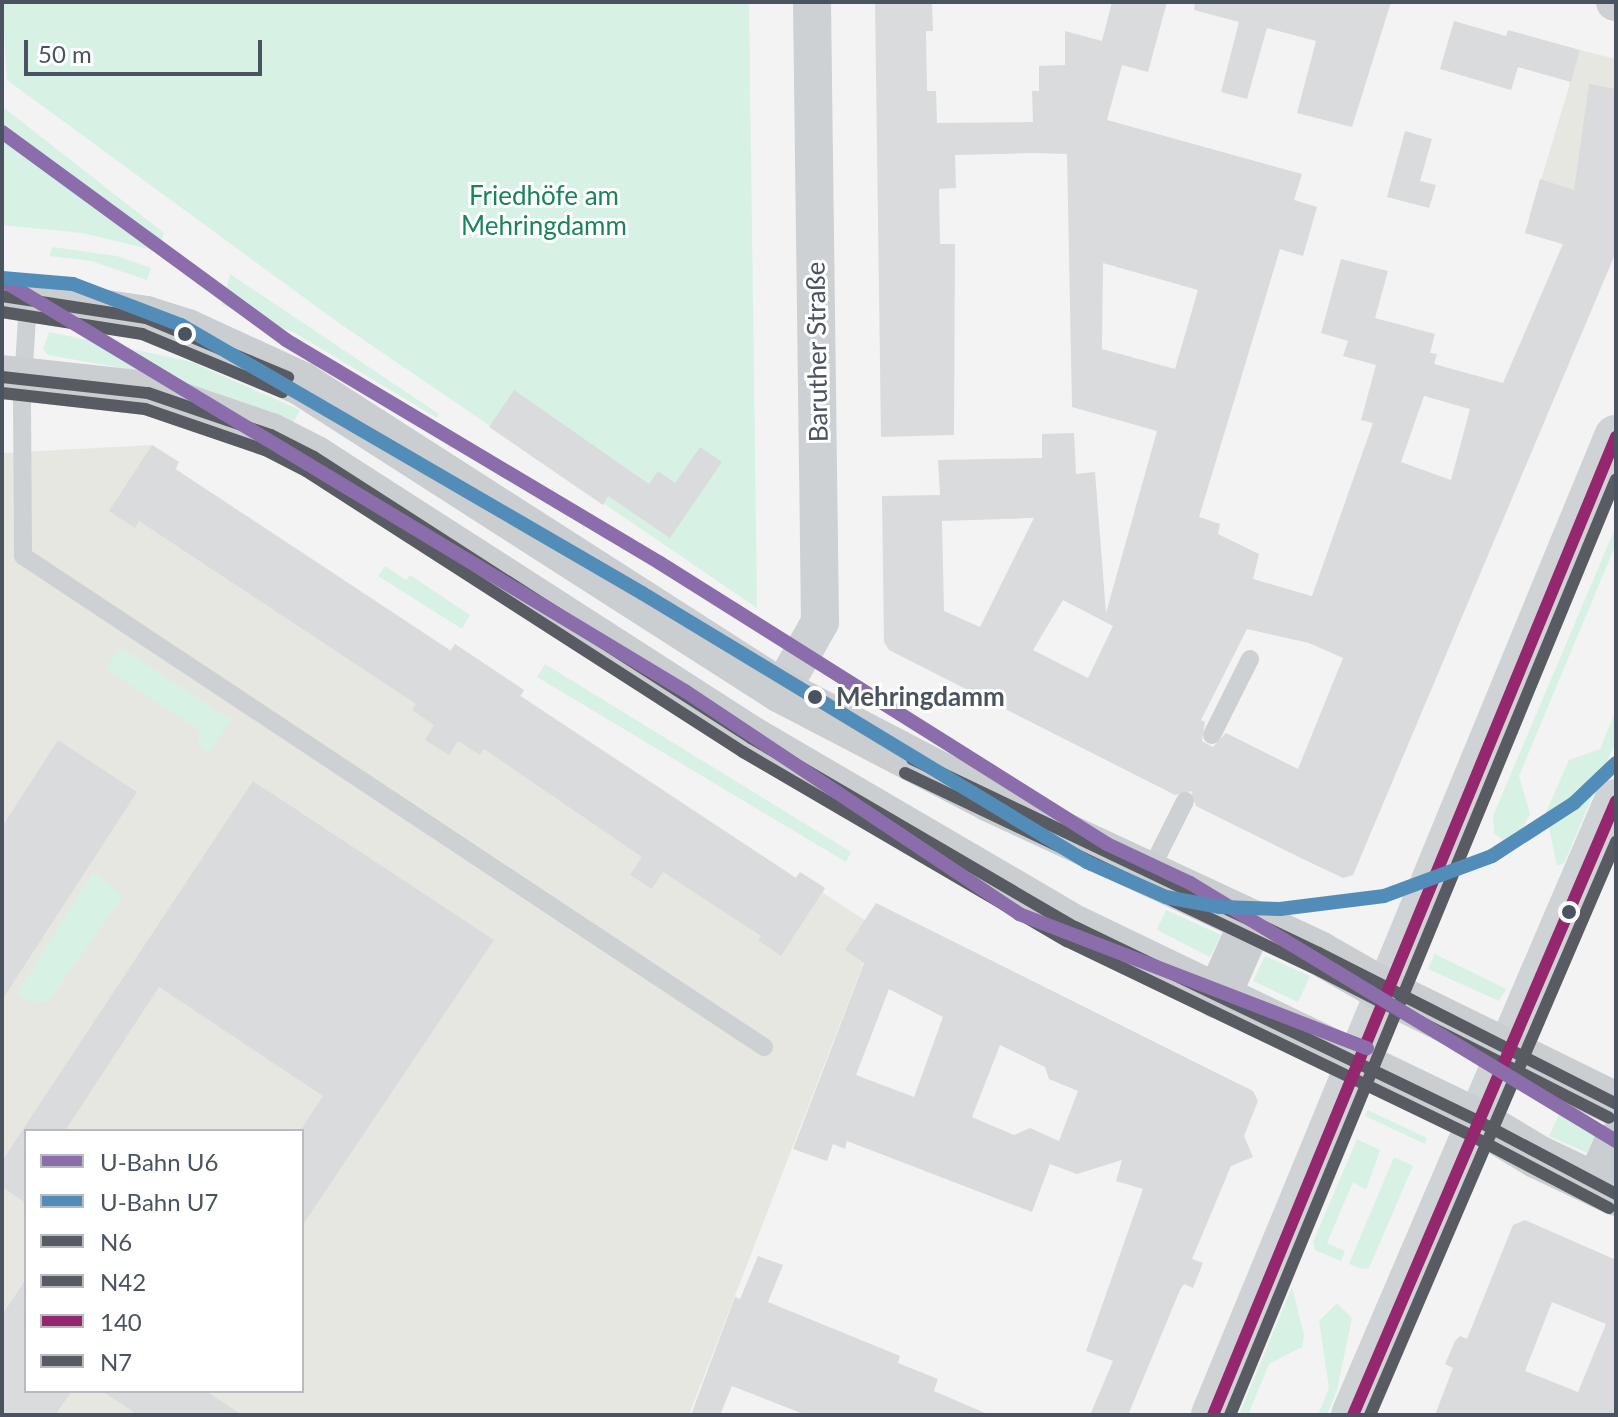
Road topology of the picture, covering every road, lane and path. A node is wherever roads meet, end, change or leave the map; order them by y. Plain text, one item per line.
1 (812, 2) edge
2 (15, 296) edge
3 (12, 378) edge
4 (1616, 437) edge
5 (1250, 659) dead end
6 (781, 691) junction
7 (1212, 735) dead end
8 (1185, 801) dead end
9 (1616, 801) edge
10 (1148, 875) junction
11 (1251, 923) junction
12 (1218, 997) junction
13 (1372, 1028) junction
14 (764, 1047) dead end
15 (1509, 1051) junction
16 (1616, 1104) edge
17 (1478, 1121) junction
18 (1616, 1143) edge
19 (1606, 1189) edge
20 (1213, 1415) edge
21 (1353, 1415) edge

1 - 6 street, Baruther Straße
2 - 3 lane
2 - 6 main road
3 - 12 main road
3 - 14 lane
4 - 13 main road
5 - 7 lane
6 - 10 main road
8 - 10 lane
9 - 15 main road
10 - 11 main road
11 - 12 main road
11 - 13 main road
12 - 13 main road
13 - 15 main road
13 - 17 main road
13 - 20 main road
15 - 16 main road
15 - 17 main road
17 - 19 main road
17 - 21 main road
18 - 19 main road

